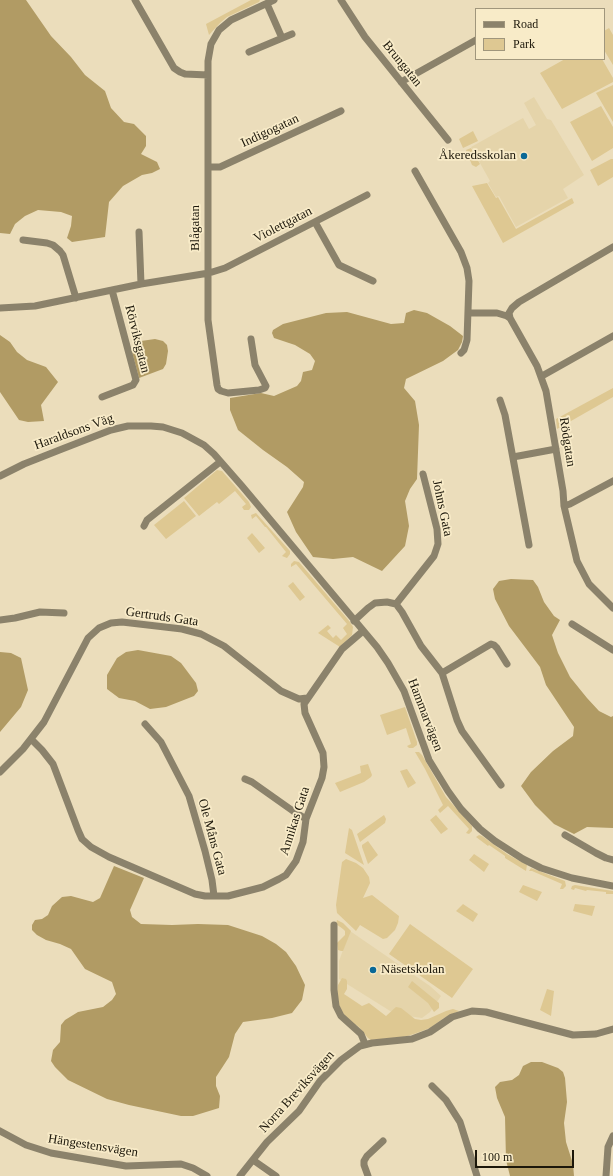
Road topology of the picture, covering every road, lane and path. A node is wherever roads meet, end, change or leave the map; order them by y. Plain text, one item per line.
1 (135, 0) edge
2 (274, 0) edge
3 (341, 0) edge
4 (267, 4) junction
5 (292, 34) dead end
6 (282, 38) junction
7 (475, 41) edge
8 (249, 52) dead end
9 (208, 75) junction
10 (401, 82) junction
11 (341, 111) dead end
12 (448, 140) dead end
13 (208, 167) junction
14 (415, 171) dead end
15 (367, 196) dead end
16 (316, 222) junction
17 (139, 232) dead end
18 (23, 240) dead end
19 (613, 247) edge
20 (209, 273) junction
21 (373, 281) dead end
22 (141, 284) junction
23 (112, 290) junction
24 (76, 298) junction
25 (0, 308) edge
26 (468, 313) junction
27 (510, 318) junction
28 (613, 336) edge
29 (251, 339) dead end
30 (461, 352) dead end
31 (542, 376) junction
32 (102, 397) dead end
33 (500, 400) dead end
34 (182, 433) joint
35 (556, 449) junction
36 (512, 457) junction
37 (220, 462) junction
38 (423, 474) dead end
39 (0, 476) edge
40 (613, 481) edge
41 (564, 506) junction
42 (144, 526) dead end
43 (529, 545) dead end
44 (396, 604) junction
45 (613, 608) edge
46 (64, 613) dead end
47 (0, 620) edge
48 (354, 621) junction
49 (572, 624) dead end
50 (363, 631) junction
51 (613, 650) edge
52 (507, 664) dead end
53 (442, 673) junction
54 (307, 698) junction
55 (145, 724) dead end
56 (32, 740) junction
57 (0, 772) edge
58 (245, 779) dead end
59 (501, 785) dead end
60 (306, 819) junction
61 (565, 835) dead end
62 (613, 860) edge
63 (613, 886) edge
64 (214, 896) junction
65 (334, 925) dead end
66 (613, 1029) edge
67 (365, 1044) junction
68 (432, 1086) dead end
69 (0, 1131) edge
70 (613, 1136) edge
71 (383, 1141) dead end
72 (253, 1160) junction
73 (208, 1176) edge
74 (240, 1176) edge
75 (276, 1176) edge
76 (368, 1176) edge
77 (477, 1176) edge
78 (606, 1176) edge

1 - 9 street
2 - 4 street, Blågatan
3 - 10 street, Brungatan
4 - 6 street
4 - 9 street, Blågatan
5 - 6 street
6 - 8 street
7 - 10 street
9 - 13 street, Blågatan
10 - 12 street, Brungatan
11 - 13 street, Indigogatan
13 - 20 street, Blågatan
14 - 26 street
15 - 16 street, Violettgatan
16 - 20 street, Violettgatan
16 - 21 street
17 - 22 street
18 - 24 street
19 - 27 street
20 - 22 street, Rörviksgatan
20 - 29 street, Blågatan
22 - 23 street, Rörviksgatan
23 - 24 street, Rörviksgatan
23 - 32 street, Rörviksgatan
24 - 25 street, Rörviksgatan
26 - 27 street
26 - 30 street
27 - 31 street, Rödgatan
28 - 31 street
31 - 35 street, Rödgatan
33 - 36 street
34 - 37 street, Hammarvägen
34 - 39 street, Haraldsons Väg
35 - 36 street
35 - 41 street, Rödgatan
36 - 43 street
37 - 42 street
37 - 48 street, Hammarvägen
38 - 44 street, Johns Gata
40 - 41 street
41 - 45 street, Rödgatan
44 - 48 street
44 - 53 street
46 - 47 street
48 - 50 street, Hammarvägen
49 - 51 street
50 - 54 street
50 - 63 street, Hammarvägen
52 - 53 street
53 - 59 street
54 - 56 street, Gertruds Gata
54 - 60 street, Annikas Gata
55 - 64 street, Ole Måns Gata
56 - 57 street, Gertruds Gata
56 - 64 street, Annikas Gata
58 - 60 street
60 - 64 street, Annikas Gata
61 - 62 street
65 - 67 street
66 - 67 street, Norra Breviksvägen
67 - 72 street, Norra Breviksvägen
68 - 77 street
69 - 73 street, Hängestensvägen
70 - 78 street
71 - 76 street
72 - 74 street, Norra Breviksvägen
72 - 75 street

